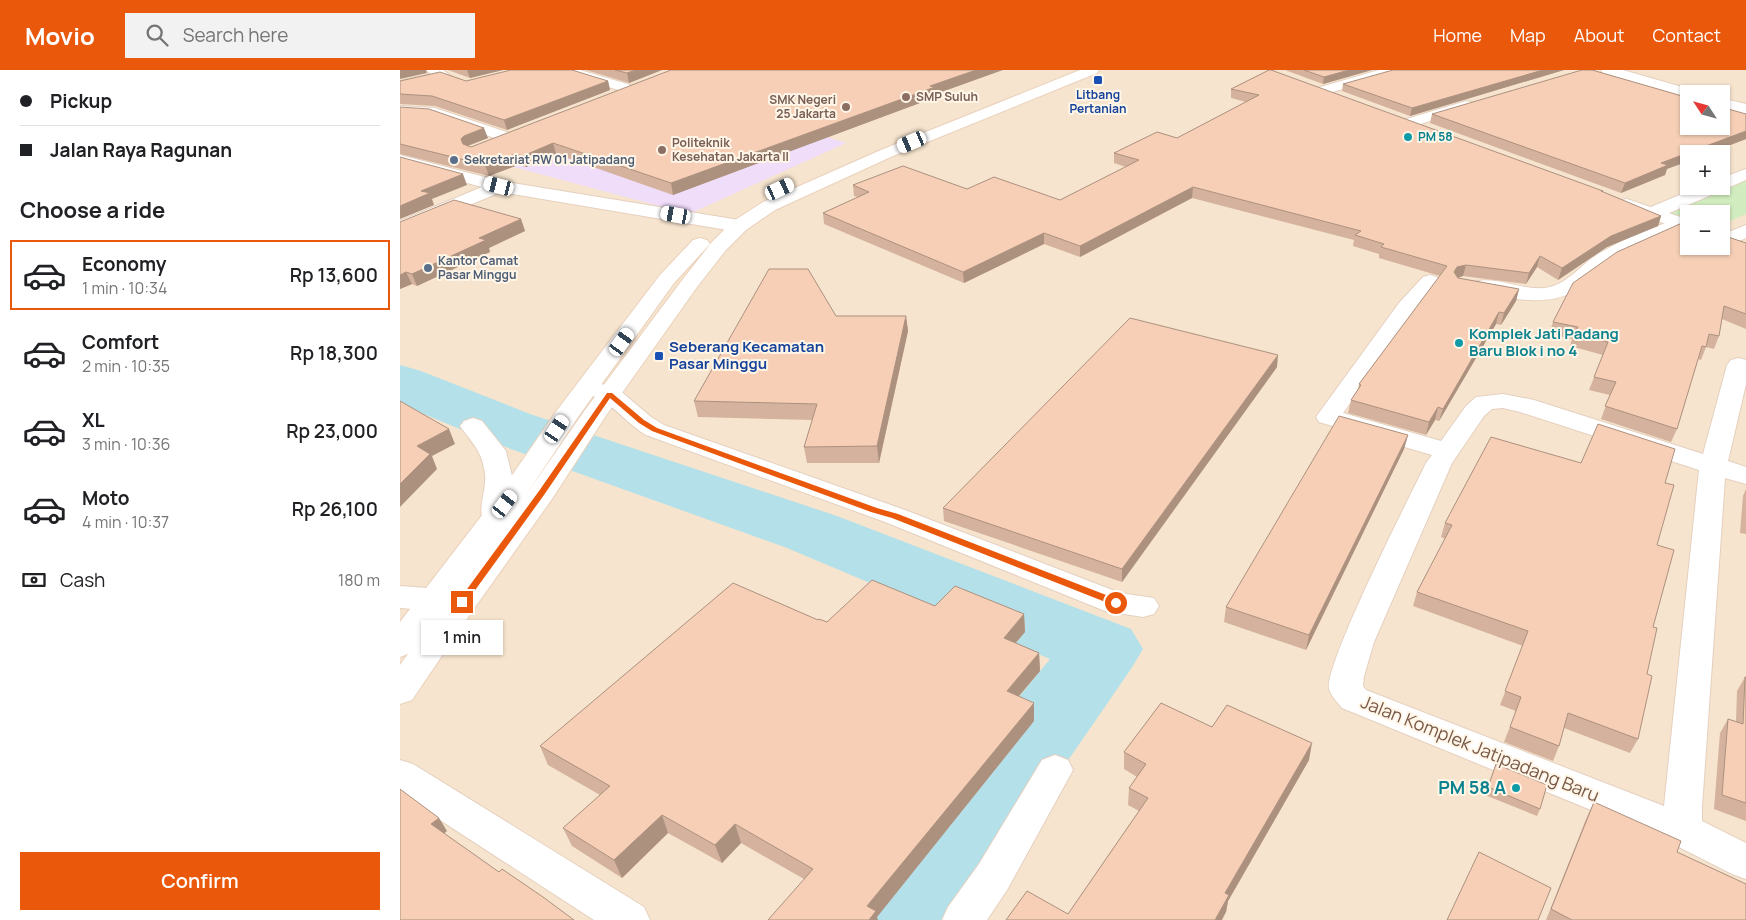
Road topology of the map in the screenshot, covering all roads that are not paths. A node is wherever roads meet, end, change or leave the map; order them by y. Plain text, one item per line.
1 (565, 70) edge
2 (1065, 70) edge
3 (1092, 70) edge
4 (1394, 70) edge
5 (1608, 70) edge
6 (438, 73) edge
7 (461, 82) edge
8 (646, 83) edge
9 (400, 85) edge
10 (1306, 85) edge
11 (629, 89) junction
12 (1322, 91) junction
13 (1680, 91) edge
14 (611, 97) edge
15 (1348, 100) edge
16 (1484, 100) edge
17 (1730, 105) edge
18 (1746, 109) edge
19 (400, 111) edge
20 (1391, 116) edge
21 (1408, 122) junction
22 (1435, 133) edge
23 (483, 148) edge
24 (400, 160) edge
25 (1746, 174) edge
26 (1730, 181) edge
27 (499, 186) junction
28 (1696, 195) edge
29 (1616, 200) edge
30 (1653, 213) junction
31 (1680, 223) edge
32 (730, 224) junction
33 (1680, 227) edge
34 (400, 228) edge
35 (1746, 231) edge
36 (1730, 237) edge
37 (1730, 242) edge
38 (1746, 248) edge
39 (1430, 281) dead end
40 (1463, 284) edge
41 (1739, 365) dead end
42 (597, 399) junction
43 (473, 426) dead end
44 (1448, 451) junction
45 (1713, 467) junction
46 (1746, 476) edge
47 (529, 492) junction
48 (495, 518) junction
49 (400, 597) edge
50 (432, 600) junction
51 (462, 602) junction
52 (1143, 606) dead end
53 (400, 645) edge
54 (400, 691) edge
55 (1055, 770) dead end
56 (400, 775) edge
57 (1683, 830) junction
58 (1746, 862) edge
59 (629, 920) edge
60 (963, 920) edge

1 - 11 street
2 - 32 street
3 - 32 street
4 - 12 street
5 - 13 street
6 - 7 street
6 - 9 street
8 - 11 street
10 - 12 street
11 - 14 street
12 - 15 street
16 - 21 street
17 - 18 street
19 - 23 street
20 - 21 street
21 - 22 street
24 - 27 street
25 - 26 street
27 - 32 street
27 - 34 street
28 - 30 street
29 - 30 street
30 - 31 street
32 - 42 street
33 - 40 street
35 - 36 street
37 - 38 street
39 - 44 street
41 - 45 street
42 - 47 street
42 - 47 street
42 - 52 street
43 - 48 street
44 - 45 street, Jalan Komplek Jatipadang Baru
44 - 57 street, Jalan Komplek Jatipadang Baru
45 - 46 street, Jalan Komplek Jatipadang Baru
45 - 57 street
47 - 48 street
47 - 51 street
48 - 50 street
49 - 50 street
50 - 51 street
50 - 53 street
51 - 54 street
55 - 60 street
56 - 59 street
57 - 58 street, Jalan Komplek Jatipadang Baru

